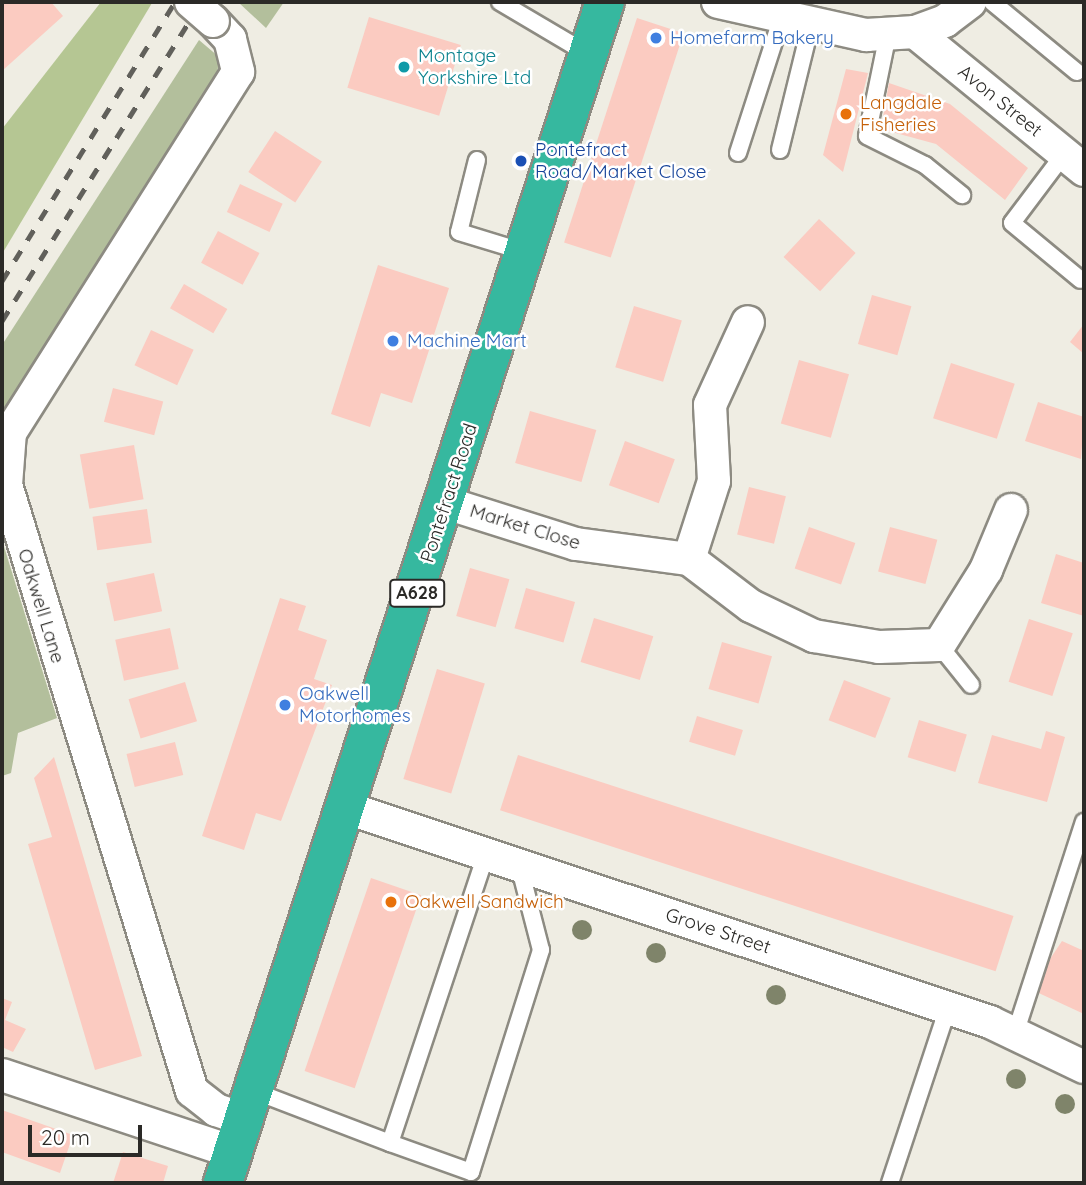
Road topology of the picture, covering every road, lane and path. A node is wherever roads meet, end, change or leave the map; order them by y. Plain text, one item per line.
1 (500, 2) edge
2 (605, 2) edge
3 (970, 2) edge
4 (992, 2) edge
5 (733, 4) edge
6 (202, 11) edge
7 (796, 21) junction
8 (902, 33) junction
9 (588, 54) junction
10 (1077, 72) dead end
11 (780, 150) dead end
12 (738, 153) dead end
13 (477, 160) dead end
14 (1074, 162) edge
15 (962, 195) dead end
16 (526, 252) junction
17 (1081, 280) dead end
18 (748, 322) dead end
19 (446, 503) junction
20 (1011, 510) dead end
21 (689, 559) junction
22 (939, 645) junction
23 (971, 685) dead end
24 (347, 808) junction
25 (1084, 822) edge
26 (486, 855) junction
27 (519, 865) junction
28 (948, 1008) junction
29 (1015, 1034) junction
30 (1084, 1066) edge
31 (2, 1075) edge
32 (238, 1136) edge
33 (390, 1143) junction
34 (890, 1183) edge

1 - 9 lane
2 - 9 highway, Pontefract Road / A628
3 - 8 street
4 - 10 lane
5 - 7 street
6 - 32 street, Oakwell Lane
7 - 8 street
7 - 11 lane
7 - 12 lane
8 - 14 street, Avon Street
8 - 15 lane
9 - 16 highway, Pontefract Road / A628
13 - 16 lane
14 - 17 lane
16 - 19 highway, Pontefract Road / A628
18 - 21 street
19 - 21 street, Market Close
19 - 24 highway, Pontefract Road / A628
20 - 22 street
21 - 22 street, Market Close
22 - 23 lane
24 - 26 street, Grove Street
24 - 32 highway, Pontefract Road / A628
25 - 29 lane
26 - 27 street, Grove Street
26 - 33 lane
27 - 28 street, Grove Street
27 - 33 lane
28 - 29 street, Grove Street
28 - 34 lane
29 - 30 street, Grove Street
31 - 32 street
32 - 33 lane

